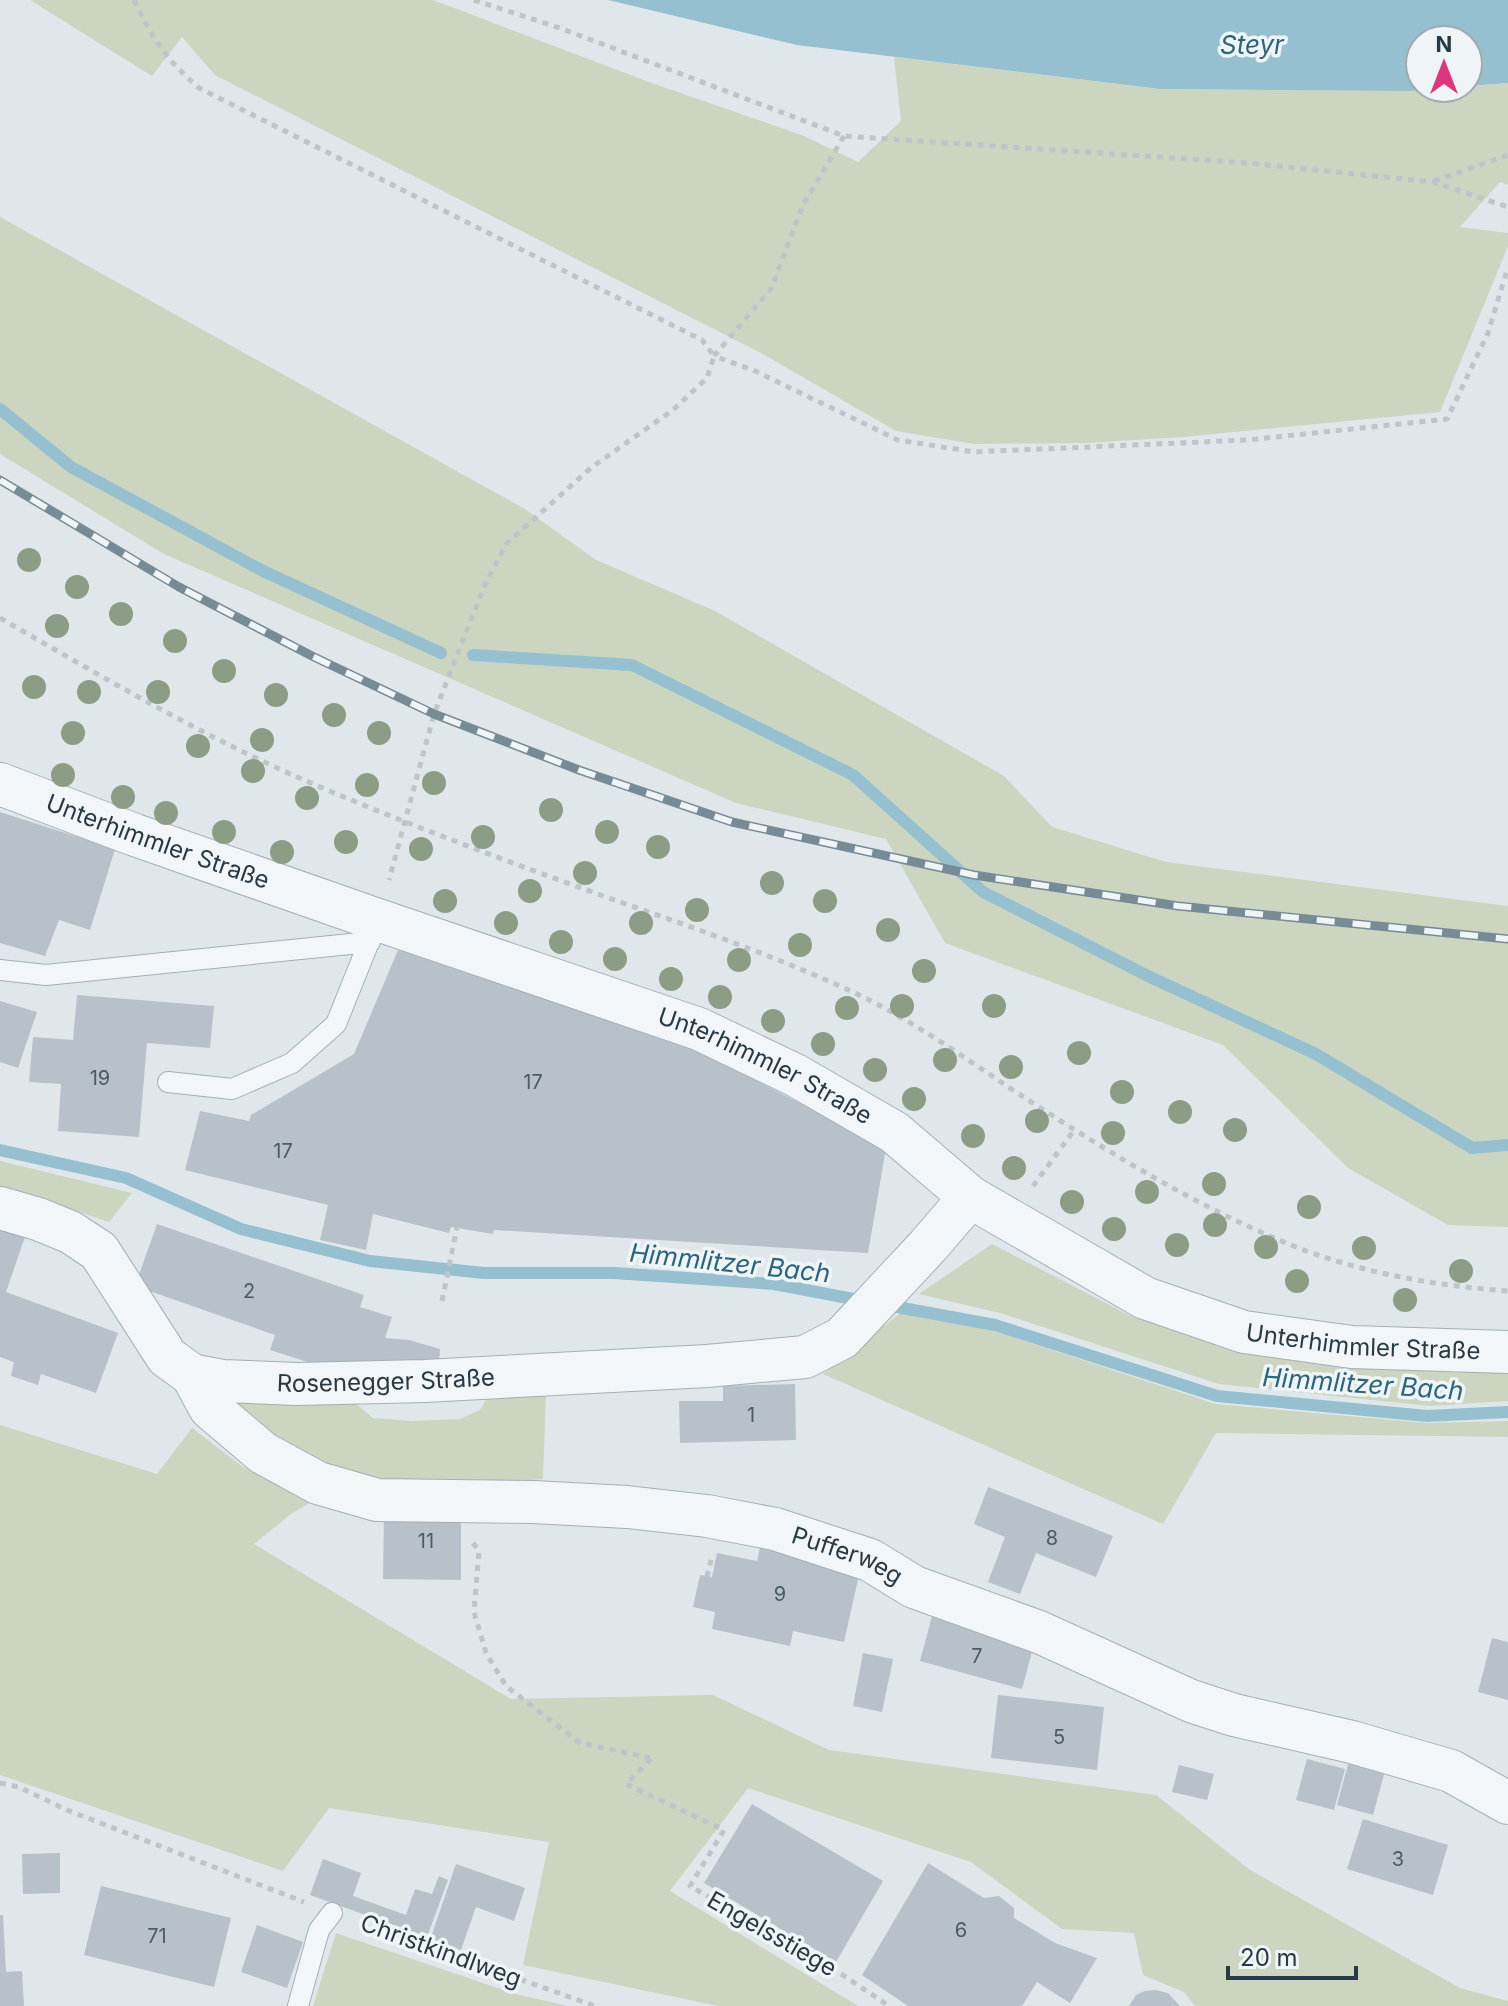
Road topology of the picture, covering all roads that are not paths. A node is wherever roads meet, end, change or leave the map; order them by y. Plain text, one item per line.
1 (0, 784) edge
2 (374, 931) junction
3 (0, 970) edge
4 (168, 1082) dead end
5 (987, 1207) junction
6 (0, 1208) edge
7 (1508, 1352) edge
8 (192, 1375) junction
9 (1508, 1803) edge
10 (332, 1913) road end
11 (298, 2006) edge

1 - 2 street, Unterhimmler Straße
2 - 3 lane
2 - 4 lane
2 - 5 street, Unterhimmler Straße
5 - 7 street, Unterhimmler Straße
5 - 8 street, Rosenegger Straße
6 - 8 street
8 - 9 street, Pufferweg
10 - 11 lane

